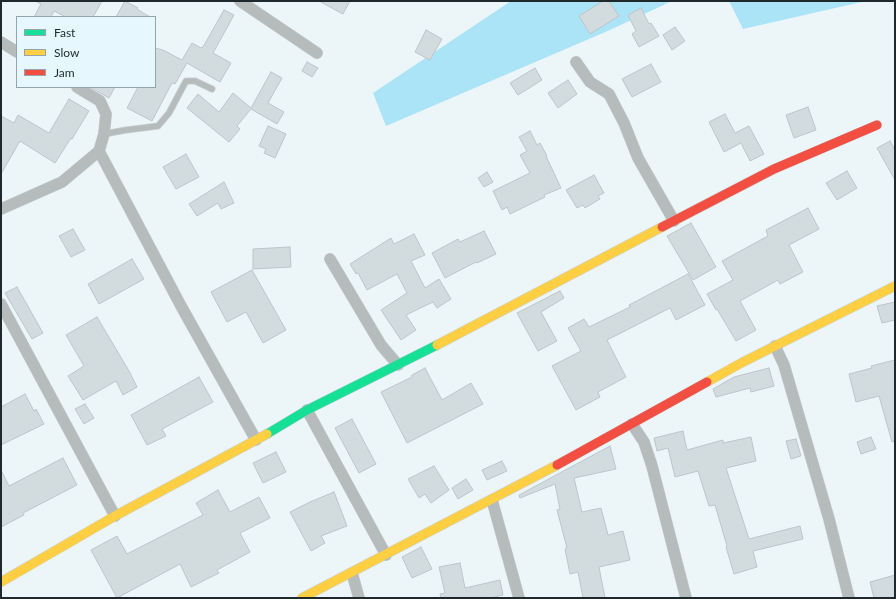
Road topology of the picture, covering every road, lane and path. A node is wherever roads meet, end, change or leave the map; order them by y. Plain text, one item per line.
1 (240, 1) edge
2 (1, 42) edge
3 (16, 51) edge
4 (317, 53) dead end
5 (576, 62) dead end
6 (79, 88) edge
7 (212, 89) dead end
8 (877, 126) dead end
9 (104, 134) junction
10 (99, 151) junction
11 (1, 209) edge
12 (674, 221) junction
13 (330, 259) dead end
14 (895, 286) edge
15 (1, 304) edge
16 (775, 346) junction
17 (398, 365) junction
18 (307, 410) junction
19 (632, 424) junction
20 (256, 440) junction
21 (492, 500) junction
22 (115, 516) junction
23 (386, 555) junction
24 (352, 573) junction
25 (1, 582) edge
26 (302, 598) edge
27 (359, 598) edge
28 (519, 598) edge
29 (686, 598) edge
30 (849, 598) edge

1 - 4 street
2 - 3 street
5 - 12 street
6 - 9 street
7 - 9 lane
8 - 12 street
9 - 10 street
10 - 11 street
10 - 20 street
12 - 17 street
13 - 17 street
14 - 16 street
15 - 22 street
16 - 19 street
16 - 30 street
17 - 18 street
18 - 20 street
18 - 23 street
19 - 21 street
19 - 29 street
20 - 22 street
21 - 23 street
21 - 28 street
22 - 25 street
23 - 24 street
24 - 26 street
24 - 27 street

